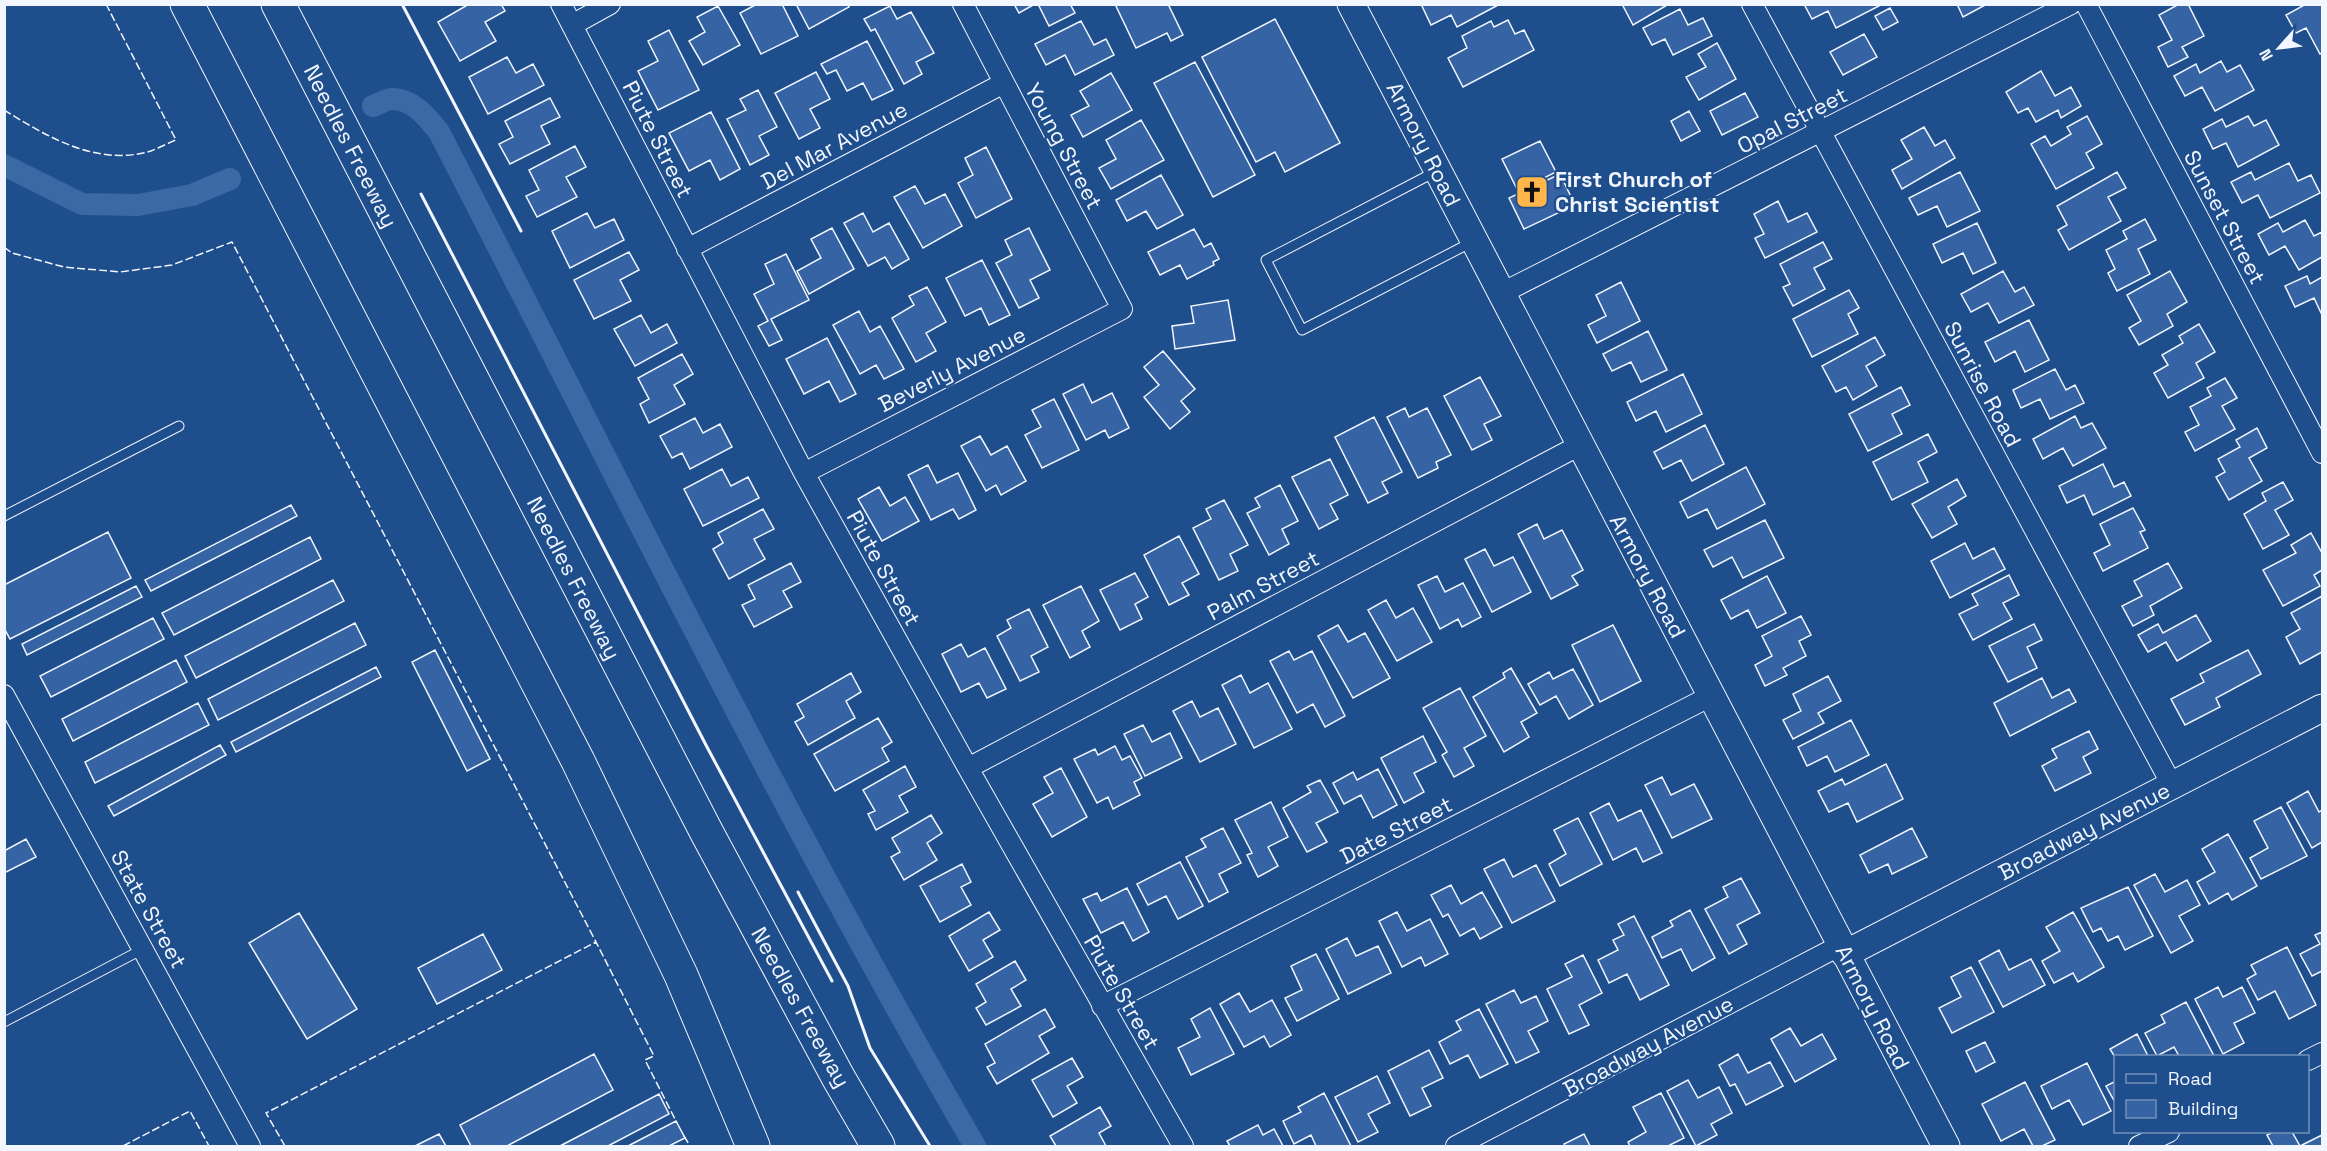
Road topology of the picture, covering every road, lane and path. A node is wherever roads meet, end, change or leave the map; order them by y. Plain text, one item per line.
1 (187, 4) edge
2 (278, 4) edge
3 (561, 4) edge
4 (610, 4) edge
5 (963, 4) edge
6 (1351, 4) edge
7 (1752, 4) edge
8 (2071, 4) edge
9 (2086, 4) edge
10 (572, 25) junction
11 (1004, 83) junction
12 (1820, 132) junction
13 (1438, 171) junction
14 (1474, 241) junction
15 (687, 249) junction
16 (1502, 294) junction
17 (1122, 309) joint
18 (179, 426) dead end
19 (1580, 446) junction
20 (2322, 453) edge
21 (804, 473) junction
22 (4, 516) edge
23 (4, 694) edge
24 (1711, 696) junction
25 (2322, 708) edge
26 (968, 768) junction
27 (2172, 785) junction
28 (144, 948) junction
29 (1843, 950) junction
30 (1102, 1006) junction
31 (4, 1022) edge
32 (2165, 1133) edge
33 (250, 1146) edge
34 (753, 1146) edge
35 (879, 1146) edge
36 (1183, 1146) edge
37 (1456, 1146) edge
38 (1946, 1146) edge
39 (2139, 1146) edge

1 - 34 highway
2 - 35 highway, Needles Freeway
3 - 10 street, Piute Street
4 - 10 street
5 - 11 street, Young Street
6 - 13 main road, Armory Road
7 - 12 street, Sunrise Road
8 - 12 street, Opal Street
9 - 20 street, Sunset Street
10 - 15 street, Piute Street
11 - 15 street, Del Mar Avenue
11 - 17 street, Young Street
12 - 16 street, Opal Street
12 - 27 street, Sunrise Road
13 - 14 main road, Armory Road
13 - 14 lane
14 - 16 main road, Armory Road
15 - 21 street, Piute Street
16 - 19 main road, Armory Road
17 - 21 street, Beverly Avenue
18 - 22 lane
19 - 24 main road, Armory Road
19 - 26 street, Palm Street
21 - 26 street, Piute Street
23 - 28 street, State Street
24 - 29 main road, Armory Road
24 - 30 street, Date Street
25 - 27 main road, Broadway Avenue
26 - 30 street, Piute Street
27 - 29 main road, Broadway Avenue
28 - 31 lane
28 - 33 street, State Street
29 - 37 street, Broadway Avenue
29 - 38 main road, Armory Road
30 - 36 street, Piute Street
32 - 39 street

